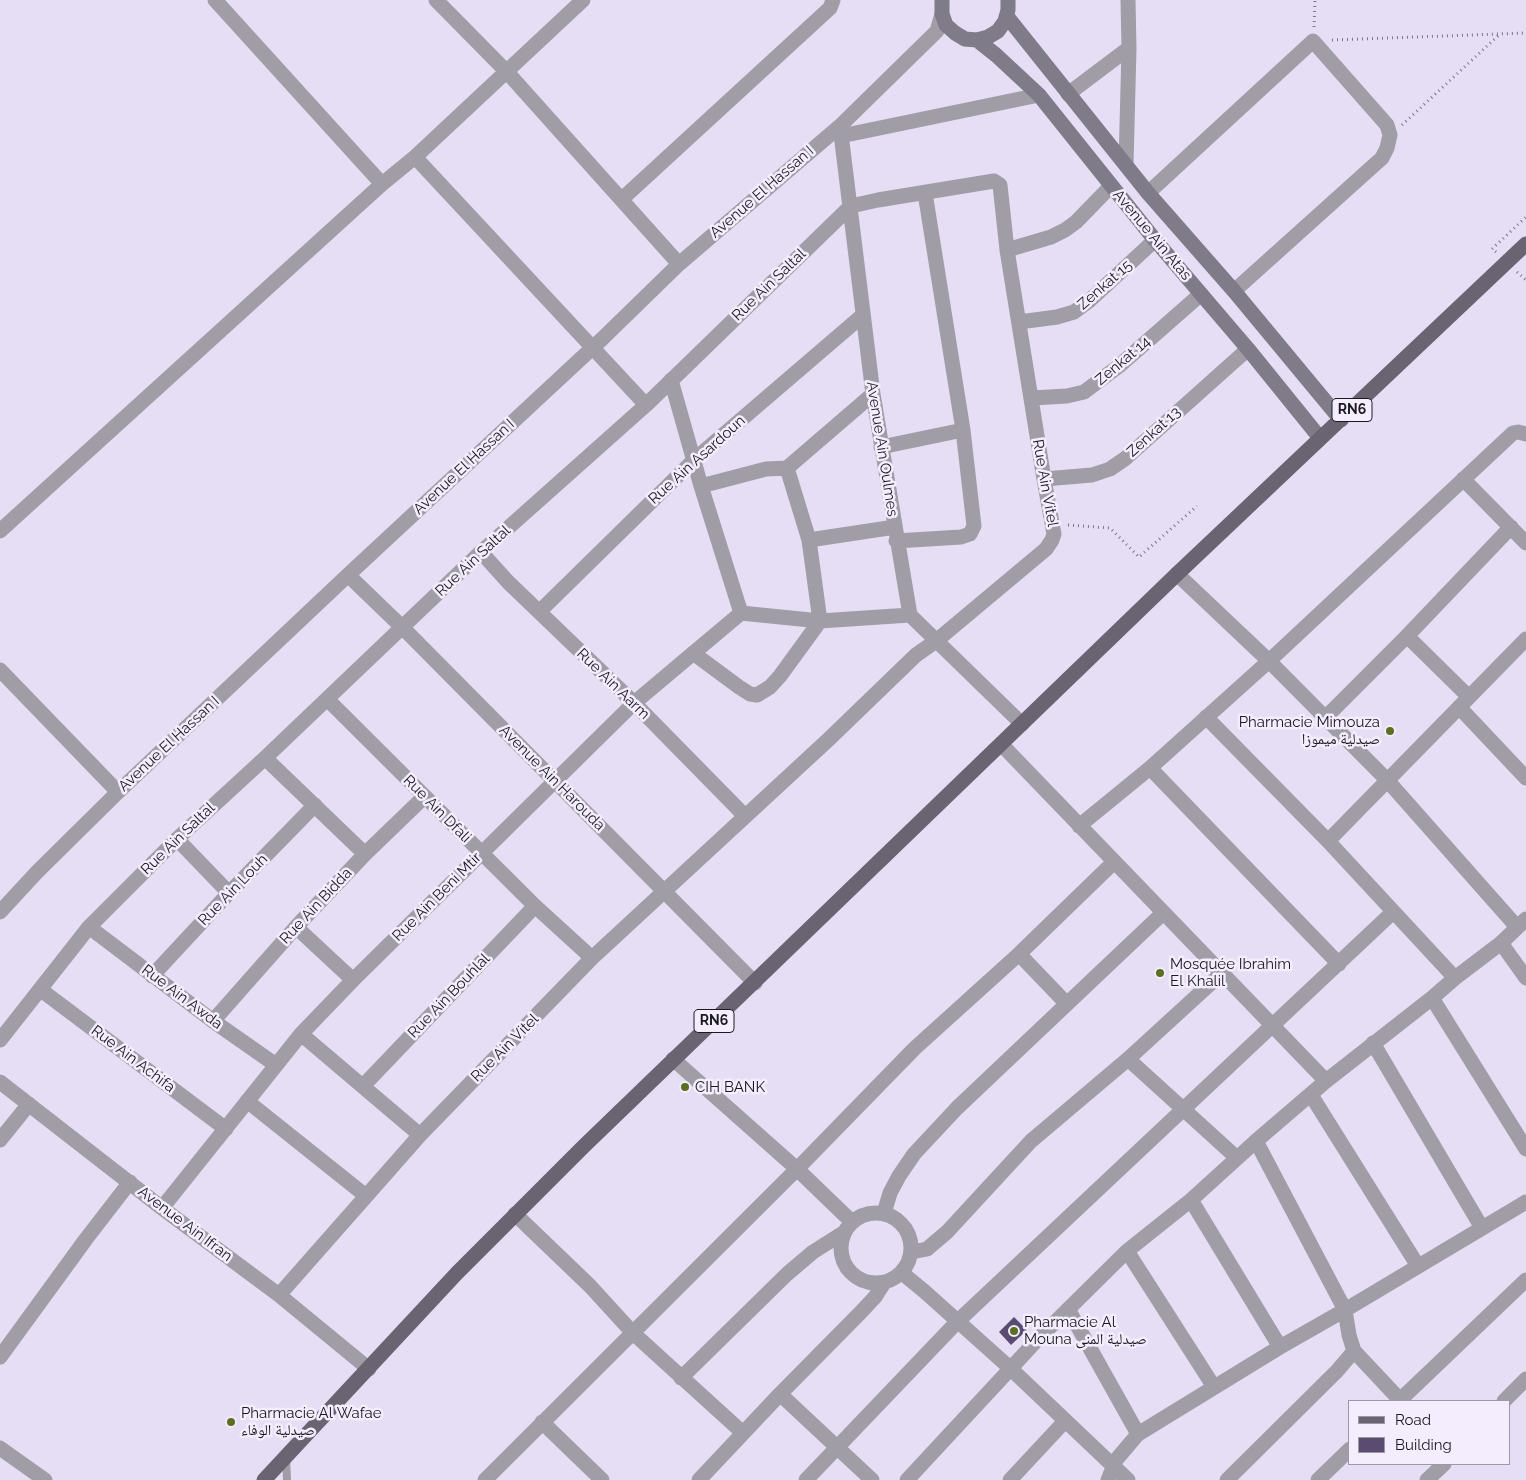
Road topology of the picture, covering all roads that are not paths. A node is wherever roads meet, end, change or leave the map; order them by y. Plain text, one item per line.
1 (215, 0) edge
2 (437, 0) edge
3 (583, 0) edge
4 (833, 0) edge
5 (1008, 0) edge
6 (1128, 0) edge
7 (941, 4) edge
8 (1005, 22) junction
9 (937, 31) junction
10 (971, 39) junction
11 (1129, 48) junction
12 (507, 72) junction
13 (1068, 94) junction
14 (1039, 95) junction
15 (841, 131) junction
16 (415, 157) junction
17 (1126, 165) junction
18 (382, 184) junction
19 (1111, 186) junction
20 (925, 193) junction
21 (1148, 193) junction
22 (622, 199) junction
23 (851, 206) junction
24 (1154, 240) junction
25 (1526, 244) edge
26 (1007, 250) junction
27 (679, 264) junction
28 (1234, 292) junction
29 (1201, 294) junction
30 (863, 315) junction
31 (1019, 322) junction
32 (592, 349) junction
33 (1248, 349) junction
34 (671, 380) junction
35 (873, 394) junction
36 (1032, 398) junction
37 (646, 405) junction
38 (1341, 420) junction
39 (963, 430) junction
40 (1526, 434) edge
41 (1320, 438) junction
42 (881, 447) junction
43 (694, 460) junction
44 (787, 468) junction
45 (1044, 479) junction
46 (1463, 479) junction
47 (701, 486) junction
48 (1510, 527) junction
49 (0, 530) edge
50 (895, 534) junction
51 (809, 540) junction
52 (1526, 543) edge
53 (481, 552) junction
54 (1177, 574) junction
55 (348, 575) junction
56 (539, 612) junction
57 (740, 613) junction
58 (910, 615) junction
59 (820, 621) junction
60 (403, 628) junction
61 (1407, 636) junction
62 (1526, 638) edge
63 (936, 641) junction
64 (693, 653) junction
65 (1269, 661) junction
66 (0, 670) edge
67 (327, 699) junction
68 (1464, 702) junction
69 (634, 703) junction
70 (1206, 717) junction
71 (1325, 718) junction
72 (1022, 724) junction
73 (1001, 744) junction
74 (265, 758) junction
75 (1150, 768) junction
76 (1526, 778) edge
77 (555, 780) junction
78 (1387, 780) junction
79 (118, 792) junction
80 (424, 797) junction
81 (315, 806) junction
82 (745, 816) junction
83 (1079, 826) junction
84 (177, 838) junction
85 (1328, 841) junction
86 (481, 853) junction
87 (365, 854) junction
88 (1114, 862) junction
89 (666, 892) junction
90 (229, 893) junction
91 (535, 906) junction
92 (2, 907) edge
93 (1393, 912) junction
94 (1162, 913) junction
95 (1522, 923) edge
96 (89, 927) junction
97 (296, 927) junction
98 (1501, 943) junction
99 (1019, 954) junction
100 (592, 958) junction
101 (1339, 964) junction
102 (1222, 972) junction
103 (152, 976) junction
104 (1455, 978) junction
105 (1526, 978) edge
106 (353, 980) junction
107 (755, 983) junction
108 (41, 990) junction
109 (1432, 998) junction
110 (1066, 1003) junction
111 (213, 1021) junction
112 (1273, 1026) junction
113 (301, 1034) junction
114 (0, 1040) edge
115 (1373, 1044) junction
116 (674, 1059) junction
117 (1128, 1059) junction
118 (276, 1065) junction
119 (1326, 1081) junction
120 (0, 1082) edge
121 (363, 1086) junction
122 (1311, 1095) junction
123 (247, 1101) junction
124 (29, 1104) junction
125 (1182, 1109) junction
126 (226, 1129) junction
127 (420, 1136) junction
128 (0, 1140) edge
129 (1256, 1141) junction
130 (1526, 1149) edge
131 (1237, 1158) junction
132 (797, 1168) junction
133 (130, 1182) junction
134 (366, 1196) junction
135 (1191, 1200) junction
136 (1526, 1202) edge
137 (162, 1208) junction
138 (884, 1213) junction
139 (515, 1214) junction
140 (848, 1227) junction
141 (1482, 1228) junction
142 (1127, 1251) junction
143 (912, 1252) junction
144 (1418, 1266) junction
145 (902, 1273) junction
146 (1526, 1280) edge
147 (884, 1283) junction
148 (279, 1295) junction
149 (1068, 1309) junction
150 (1345, 1310) junction
151 (958, 1321) junction
152 (634, 1333) junction
153 (1280, 1347) junction
154 (1354, 1351) junction
155 (0, 1357) edge
156 (1010, 1368) junction
157 (369, 1369) junction
158 (681, 1378) junction
159 (1525, 1382) edge
160 (1214, 1387) junction
161 (780, 1394) junction
162 (1399, 1400) edge
163 (1401, 1400) edge
164 (1505, 1400) edge
165 (1065, 1421) junction
166 (542, 1422) junction
167 (743, 1433) junction
168 (1138, 1434) junction
169 (0, 1448) edge
170 (836, 1448) junction
171 (1348, 1451) edge
172 (286, 1456) junction
173 (1443, 1465) edge
174 (1110, 1473) edge
175 (593, 1477) edge
176 (46, 1480) edge
177 (264, 1480) edge
178 (288, 1480) edge
179 (485, 1480) edge
180 (699, 1480) edge
181 (806, 1480) edge
182 (872, 1480) edge
183 (907, 1480) edge
184 (1010, 1480) edge
185 (1128, 1480) edge
186 (1226, 1480) edge
187 (1318, 1480) edge
188 (1427, 1480) edge

1 - 18 street
2 - 12 street
3 - 12 street
4 - 22 street
5 - 8 street
6 - 11 street
7 - 9 street
7 - 10 street, Avenue Ain Atas
8 - 10 street
8 - 13 street, Avenue Ain Atas
9 - 10 street
9 - 15 street, Avenue El Hassan I
10 - 14 street, Avenue Ain Atas
11 - 13 street
11 - 17 street
12 - 16 street
12 - 22 street
13 - 17 street, Avenue Ain Atas
14 - 15 street
14 - 19 street, Avenue Ain Atas
15 - 23 street, Avenue Ain Oulmes
15 - 27 street, Avenue El Hassan I
16 - 18 street
16 - 32 street
17 - 21 street, Avenue Ain Atas
18 - 49 street
19 - 24 street, Avenue Ain Atas
19 - 26 street
20 - 23 street
20 - 26 street, Rue Ain Vitel
20 - 39 street
21 - 28 street, Avenue Ain Atas
21 - 28 street
22 - 27 street
23 - 30 street, Avenue Ain Oulmes
23 - 34 street, Rue Ain Saltal
24 - 29 street, Avenue Ain Atas
24 - 31 street, Zenkat 15
25 - 38 main road, RN6
26 - 31 street, Rue Ain Vitel
27 - 32 street, Avenue El Hassan I
28 - 38 street, Avenue Ain Atas
29 - 33 street, Avenue Ain Atas
29 - 36 street, Zenkat 14
30 - 35 street, Avenue Ain Oulmes
30 - 43 street, Rue Ain Asardoun
31 - 36 street, Rue Ain Vitel
32 - 37 street
32 - 55 street, Avenue El Hassan I
33 - 41 street, Avenue Ain Atas
33 - 45 street, Zenkat 13
34 - 37 street, Rue Ain Saltal
34 - 43 street
35 - 42 street, Avenue Ain Oulmes
35 - 44 street
36 - 45 street, Rue Ain Vitel
37 - 53 street, Rue Ain Saltal
38 - 41 main road, RN6
39 - 42 street
39 - 50 street
40 - 46 street
41 - 54 main road, RN6
42 - 50 street, Avenue Ain Oulmes
43 - 47 street
43 - 56 street, Rue Ain Asardoun
44 - 47 street
44 - 51 street
45 - 63 street, Rue Ain Vitel
46 - 48 street
46 - 65 street
47 - 57 street
48 - 52 street
48 - 61 street
50 - 51 street
50 - 58 street, Avenue Ain Oulmes
51 - 59 street
53 - 56 street, Rue Ain Aarm
53 - 60 street, Rue Ain Saltal
54 - 65 street
54 - 72 main road, RN6
55 - 60 street, Avenue Ain Harouda
55 - 79 street, Avenue El Hassan I
56 - 69 street, Rue Ain Aarm
57 - 59 street
57 - 64 street, Rue Ain Beni Mtir
58 - 59 street
58 - 63 street
59 - 64 street
60 - 67 street, Rue Ain Saltal
60 - 77 street, Avenue Ain Harouda
61 - 68 street
61 - 71 street
62 - 68 street
63 - 72 street
63 - 82 street, Rue Ain Vitel
64 - 69 street, Rue Ain Beni Mtir
65 - 70 street
65 - 71 street
66 - 79 street
67 - 74 street, Rue Ain Saltal
67 - 80 street, Rue Ain Dfali
68 - 76 street
68 - 78 street
69 - 77 street, Rue Ain Beni Mtir
69 - 82 street, Rue Ain Aarm
70 - 75 street
70 - 85 street
71 - 78 street
72 - 73 main road, RN6
73 - 83 street
73 - 107 main road, RN6
74 - 81 street
74 - 84 street, Rue Ain Saltal
75 - 83 street
75 - 101 street
77 - 86 street, Rue Ain Beni Mtir
77 - 89 street, Avenue Ain Harouda
78 - 85 street
78 - 95 street
79 - 92 street, Avenue El Hassan I
80 - 86 street, Rue Ain Dfali
80 - 87 street, Rue Ain Bidda
81 - 87 street
81 - 90 street, Rue Ain Louh
82 - 89 street, Rue Ain Vitel
83 - 88 street
84 - 90 street
84 - 96 street, Rue Ain Saltal
85 - 93 street
86 - 91 street, Rue Ain Dfali
86 - 106 street, Rue Ain Beni Mtir
87 - 97 street, Rue Ain Bidda
88 - 94 street
88 - 99 street
89 - 100 street, Rue Ain Vitel
89 - 107 street, Avenue Ain Harouda
90 - 103 street, Rue Ain Louh
91 - 100 street, Rue Ain Dfali
91 - 121 street, Rue Ain Bouhlal
93 - 101 street
93 - 104 street
94 - 102 street
94 - 110 street
95 - 98 street
96 - 103 street, Rue Ain Awda
96 - 108 street, Rue Ain Saltal
97 - 106 street
97 - 111 street, Rue Ain Bidda
98 - 104 street
98 - 105 street
99 - 110 street
99 - 132 street
100 - 127 street, Rue Ain Vitel
101 - 112 street
102 - 112 street
102 - 117 street
103 - 111 street, Rue Ain Awda
104 - 109 street
106 - 113 street, Rue Ain Beni Mtir
107 - 116 main road, RN6
108 - 114 street, Rue Ain Saltal
108 - 126 street, Rue Ain Achifa
109 - 115 street
109 - 130 street
110 - 138 street
111 - 118 street, Rue Ain Awda
112 - 119 street
112 - 125 street
113 - 118 street, Rue Ain Beni Mtir
113 - 121 street
115 - 119 street
115 - 141 street
116 - 132 street
116 - 139 main road, RN6
117 - 125 street
117 - 143 street
118 - 123 street, Rue Ain Beni Mtir
119 - 122 street
120 - 124 street, Avenue Ain Ifran
121 - 127 street
122 - 129 street
122 - 144 street
123 - 126 street, Rue Ain Beni Mtir
123 - 134 street
124 - 128 street
124 - 133 street, Avenue Ain Ifran
125 - 131 street
125 - 151 street
126 - 137 street, Rue Ain Beni Mtir
127 - 134 street, Rue Ain Vitel
129 - 131 street
129 - 150 street
131 - 135 street
132 - 140 street
132 - 152 street
133 - 137 street, Avenue Ain Ifran
133 - 155 street
134 - 148 street, Rue Ain Vitel
135 - 142 street
135 - 153 street
136 - 141 street
137 - 148 street, Avenue Ain Ifran
138 - 140 street
138 - 143 street
139 - 152 street
139 - 157 main road, RN6
140 - 147 street
140 - 158 street
141 - 144 street
142 - 149 street
142 - 160 street
143 - 145 street
144 - 150 street
145 - 147 street
145 - 151 street
146 - 163 street
147 - 161 street
148 - 157 street, Avenue Ain Ifran
149 - 156 street
149 - 168 street
150 - 153 street
150 - 154 street
151 - 156 street
151 - 170 street
152 - 158 street
152 - 166 street
153 - 160 street
154 - 162 street
154 - 186 street
156 - 165 street
156 - 183 street
157 - 172 main road, RN6
158 - 167 street
159 - 164 street
160 - 168 street
161 - 167 street
161 - 170 street
165 - 174 street
165 - 184 street
166 - 175 street
166 - 179 street
167 - 180 street
168 - 174 street
169 - 176 street
170 - 181 street
170 - 182 street
171 - 187 street
172 - 177 main road, RN6
172 - 178 lane
173 - 188 street
174 - 185 street

